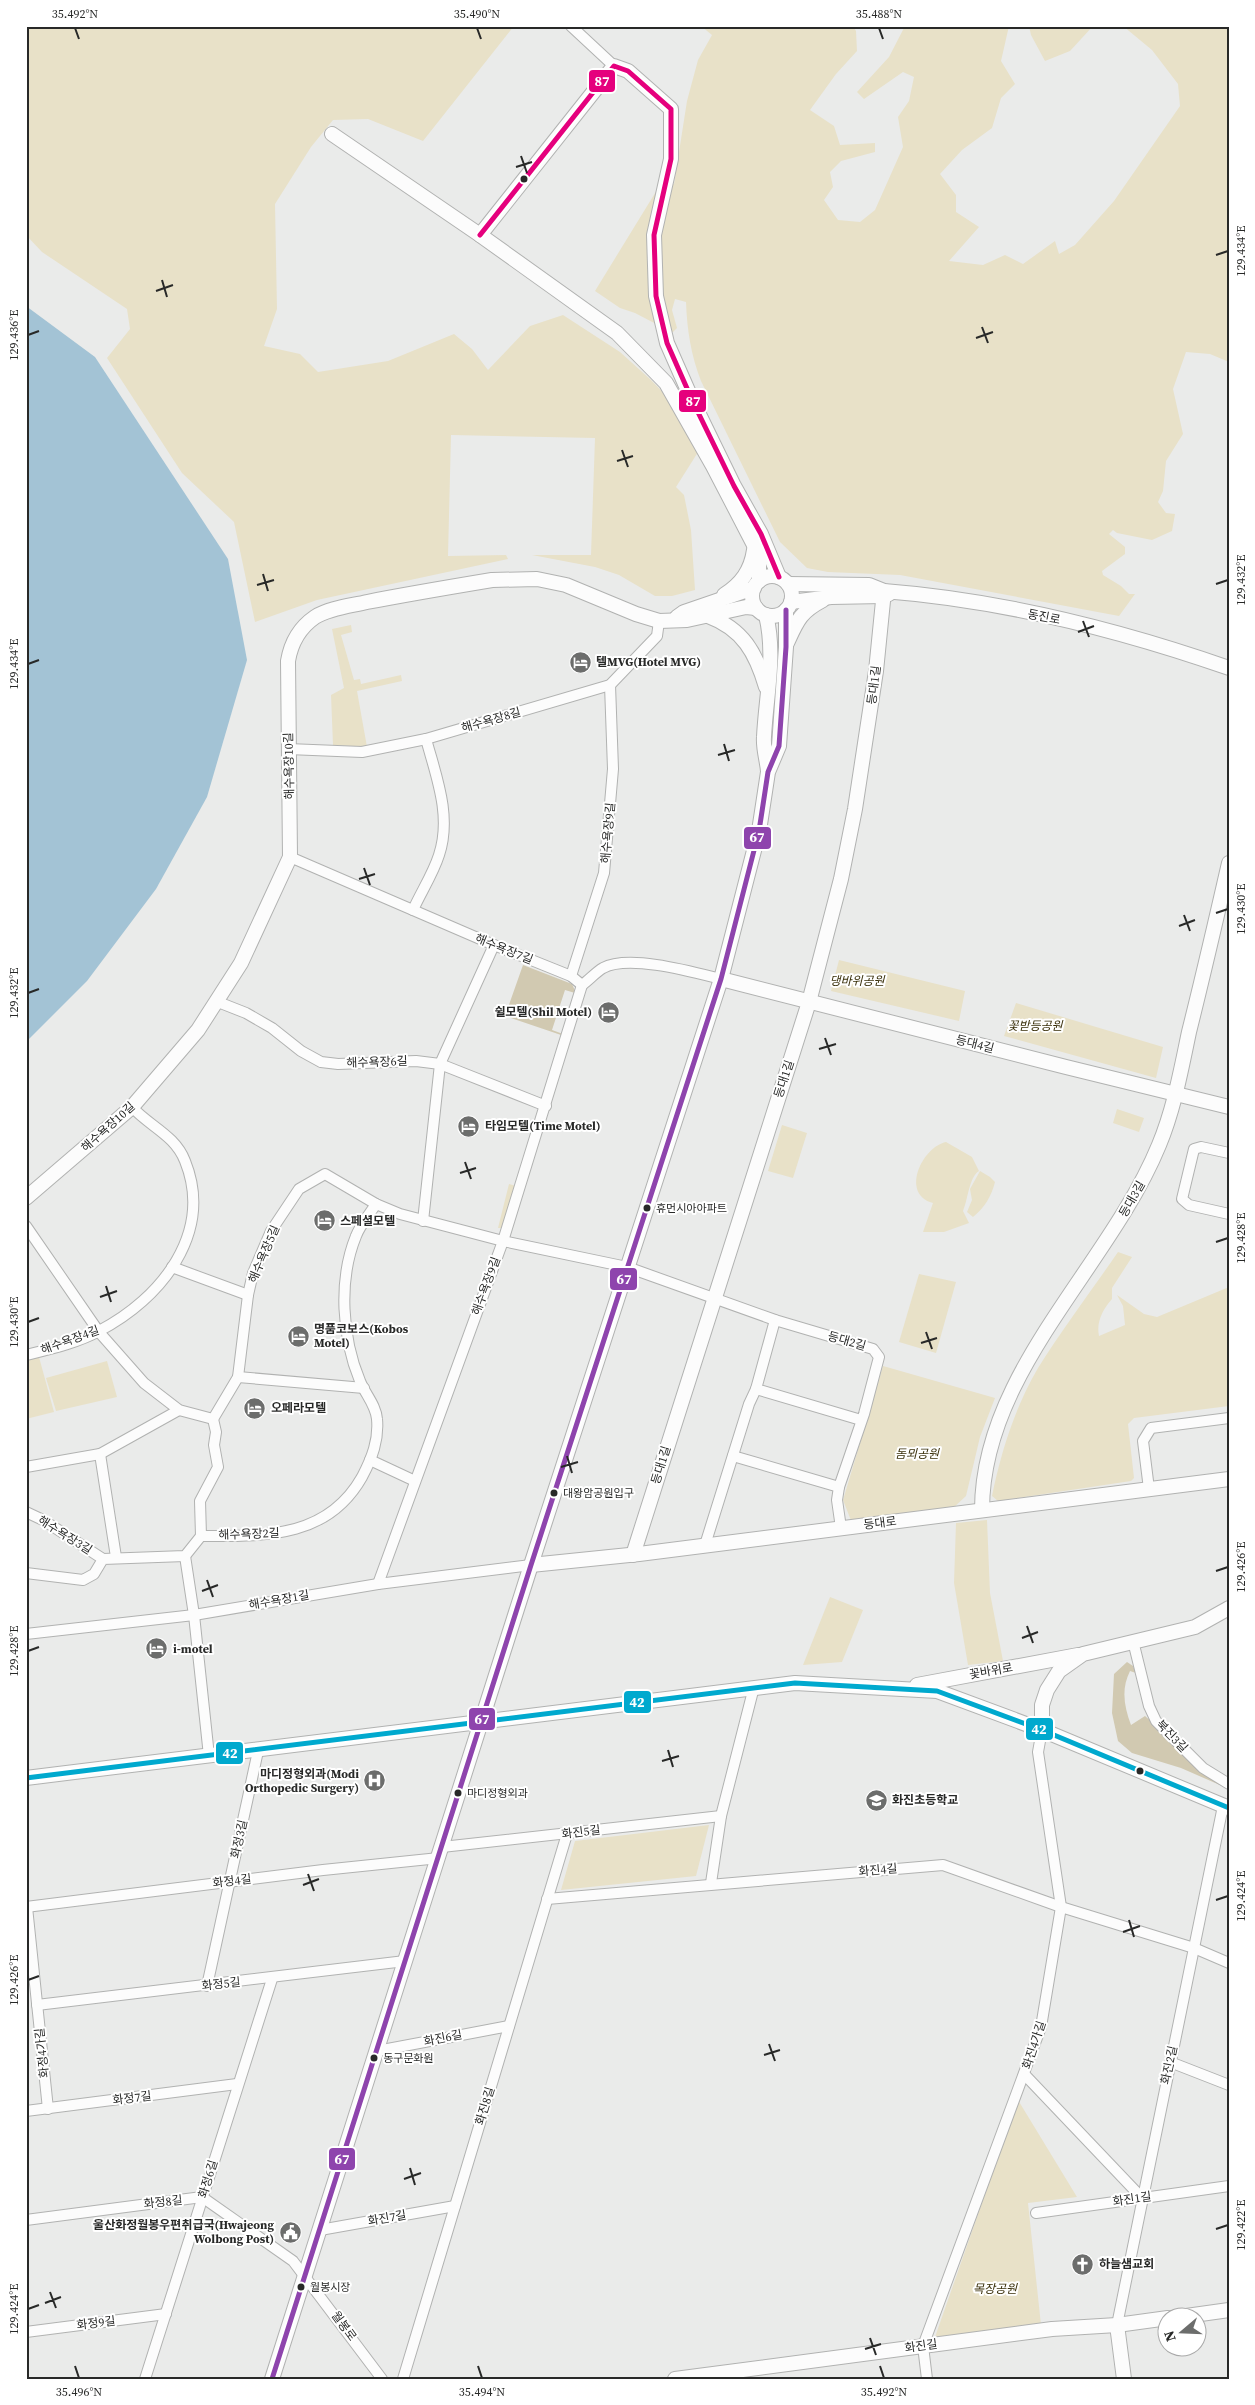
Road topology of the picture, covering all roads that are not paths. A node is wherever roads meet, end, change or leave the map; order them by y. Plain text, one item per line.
1 (571, 26) edge
2 (614, 66) junction
3 (332, 134) dead end
4 (480, 235) junction
5 (754, 545) junction
6 (783, 580) junction
7 (756, 584) junction
8 (888, 593) junction
9 (831, 597) junction
10 (788, 606) junction
11 (711, 610) junction
12 (761, 611) junction
13 (659, 621) junction
14 (786, 647) junction
15 (1229, 668) edge
16 (610, 685) junction
17 (768, 695) junction
18 (426, 739) junction
19 (288, 749) junction
20 (768, 772) junction
21 (290, 856) junction
22 (1229, 863) edge
23 (1226, 889) edge
24 (413, 910) junction
25 (494, 945) junction
26 (571, 976) junction
27 (721, 979) junction
28 (582, 985) junction
29 (218, 1002) junction
30 (809, 1002) junction
31 (440, 1064) junction
32 (1175, 1094) junction
33 (546, 1106) junction
34 (1229, 1106) edge
35 (132, 1107) junction
36 (1229, 1153) edge
37 (26, 1198) edge
38 (376, 1204) junction
39 (1229, 1214) edge
40 (423, 1221) junction
41 (26, 1226) edge
42 (503, 1241) junction
43 (172, 1267) junction
44 (627, 1267) junction
45 (248, 1295) junction
46 (714, 1297) junction
47 (775, 1320) junction
48 (98, 1332) junction
49 (26, 1355) edge
50 (238, 1377) junction
51 (364, 1388) junction
52 (756, 1389) junction
53 (179, 1410) junction
54 (1229, 1418) edge
55 (213, 1419) junction
56 (862, 1420) junction
57 (100, 1454) junction
58 (733, 1456) junction
59 (370, 1460) junction
60 (26, 1466) edge
61 (1229, 1479) edge
62 (415, 1481) junction
63 (838, 1487) junction
64 (1148, 1489) junction
65 (982, 1510) junction
66 (26, 1512) edge
67 (841, 1528) junction
68 (201, 1536) junction
69 (705, 1545) junction
70 (633, 1554) junction
71 (185, 1556) junction
72 (116, 1557) junction
73 (103, 1559) junction
74 (531, 1565) junction
75 (26, 1573) edge
76 (378, 1584) junction
77 (1229, 1608) edge
78 (194, 1615) junction
79 (26, 1634) edge
80 (1132, 1641) junction
81 (1084, 1654) junction
82 (754, 1687) junction
83 (900, 1689) junction
84 (482, 1722) junction
85 (1042, 1730) junction
86 (258, 1751) junction
87 (209, 1756) junction
88 (26, 1778) edge
89 (1229, 1784) edge
90 (1226, 1807) edge
91 (721, 1816) junction
92 (567, 1834) junction
93 (440, 1852) junction
94 (230, 1882) junction
95 (711, 1883) junction
96 (547, 1899) junction
97 (26, 1907) edge
98 (1061, 1907) junction
99 (1194, 1948) junction
100 (405, 1961) junction
101 (1229, 1963) edge
102 (272, 1979) junction
103 (207, 1986) junction
104 (37, 2005) junction
105 (509, 2026) junction
106 (377, 2051) junction
107 (1170, 2062) junction
108 (1024, 2074) junction
109 (237, 2084) junction
110 (1229, 2085) edge
111 (48, 2109) junction
112 (26, 2111) edge
113 (1229, 2186) edge
114 (202, 2197) junction
115 (1142, 2198) junction
116 (455, 2206) junction
117 (1036, 2213) dead end
118 (26, 2220) edge
119 (320, 2230) junction
120 (305, 2274) junction
121 (1229, 2310) edge
122 (1208, 2313) edge
123 (166, 2314) junction
124 (1158, 2319) edge
125 (1117, 2325) junction
126 (26, 2332) edge
127 (923, 2346) junction
128 (718, 2376) edge
129 (146, 2379) edge
130 (272, 2379) edge
131 (382, 2379) edge
132 (403, 2379) edge
133 (675, 2379) edge
134 (927, 2379) edge
135 (1124, 2379) edge

1 - 2 street
2 - 4 street
2 - 6 street
3 - 4 street
4 - 5 street
5 - 7 street
5 - 11 street
6 - 7 street
6 - 8 street
6 - 10 street
7 - 11 street
7 - 12 street
8 - 9 street
8 - 15 street, 동진로
8 - 30 street, 등대1길
9 - 10 street
9 - 14 street
10 - 12 street
10 - 14 street
11 - 12 street
11 - 13 street, 해수욕장10길
11 - 17 street
12 - 17 street
13 - 16 street, 해수욕장8길
13 - 19 street, 해수욕장10길
14 - 20 street
16 - 18 street, 해수욕장8길
16 - 26 street, 해수욕장9길
17 - 20 street
18 - 19 street, 해수욕장8길
18 - 24 street
19 - 21 street, 해수욕장10길
20 - 27 street
21 - 24 street, 해수욕장7길
21 - 29 street, 해수욕장10길
22 - 23 street, 등대3길
23 - 32 street, 등대3길
24 - 25 street, 해수욕장7길
25 - 26 street, 해수욕장7길
25 - 31 street
26 - 28 street, 해수욕장7길
27 - 28 street
27 - 30 street, 등대4길
27 - 44 street
28 - 33 street, 해수욕장9길
29 - 31 street, 해수욕장6길
29 - 35 street, 해수욕장10길
30 - 32 street, 등대4길
30 - 46 street, 등대1길
31 - 33 street, 해수욕장6길
31 - 40 street
32 - 34 street, 등대4길
32 - 65 street, 등대3길
33 - 42 street, 해수욕장9길
35 - 37 street, 해수욕장10길
35 - 43 street, 해수욕장4길
36 - 39 street
38 - 40 street, 해수욕장5길
38 - 45 street, 해수욕장5길
38 - 51 street, 해수욕장2길
40 - 42 street, 해수욕장5길
41 - 48 street
42 - 44 street, 해수욕장5길
42 - 62 street, 해수욕장9길
43 - 45 street
43 - 48 street, 해수욕장4길
44 - 46 street, 해수욕장5길
44 - 74 street
45 - 50 street, 해수욕장5길
46 - 47 street, 등대2길
46 - 70 street, 등대1길
47 - 52 street
47 - 56 street, 등대2길
48 - 49 street, 해수욕장4길
48 - 53 street
50 - 51 street
50 - 55 street, 해수욕장5길
51 - 59 street, 해수욕장2길
52 - 56 street
52 - 58 street
53 - 55 street
53 - 57 street
54 - 64 street
55 - 68 street
56 - 63 street, 등대2길
57 - 60 street
57 - 72 street
58 - 63 street
58 - 69 street
59 - 62 street
59 - 68 street, 해수욕장2길
61 - 64 street, 등대로
62 - 76 street, 해수욕장9길
63 - 67 street, 등대2길
64 - 65 street, 등대로
65 - 67 street, 등대로
66 - 73 street, 해수욕장3길
67 - 69 street, 등대로
68 - 71 street, 해수욕장2길
69 - 70 street, 등대로
70 - 74 street, 등대로
71 - 72 street
71 - 78 street
72 - 73 street
73 - 75 street
74 - 76 street, 해수욕장1길
74 - 84 street
76 - 78 street, 해수욕장1길
77 - 80 street, 꽃바위로
78 - 79 street, 해수욕장1길
78 - 87 street
80 - 81 street, 꽃바위로
80 - 89 street, 북진3길
81 - 83 street, 꽃바위로
81 - 85 street, 꽃바위로
82 - 83 street
82 - 84 street
82 - 91 street
83 - 85 street
84 - 86 street
84 - 93 street
85 - 90 street
85 - 98 street, 화진4가길
86 - 87 street
86 - 94 street, 화정3길
87 - 88 street
90 - 99 street, 화진2길
91 - 92 street, 화진5길
91 - 95 street
92 - 93 street, 화진5길
92 - 96 street, 화진8길
93 - 94 street, 화정4길
93 - 100 street
94 - 97 street, 화정4길
94 - 103 street, 화정3길
95 - 96 street, 화진4길
95 - 98 street, 화진4길
96 - 105 street, 화진8길
97 - 104 street, 화정4가길
98 - 99 street, 화진4길
98 - 108 street, 화진4가길
99 - 101 street, 화진4길
99 - 107 street, 화진2길
100 - 102 street, 화정5길
100 - 106 street
102 - 103 street, 화정5길
102 - 109 street, 화정6길
103 - 104 street, 화정5길
104 - 111 street, 화정4가길
105 - 106 street, 화진6길
105 - 116 street, 화진8길
106 - 119 street
107 - 110 street
107 - 115 street, 화진2길
108 - 115 street
108 - 127 street, 화진4가길
109 - 111 street, 화정7길
109 - 114 street, 화정6길
111 - 112 street, 화정7길
113 - 115 street, 화진1길
114 - 118 street, 화정8길
114 - 120 street
114 - 123 street, 화정6길
115 - 117 street, 화진1길
115 - 125 street, 화진2길
116 - 119 street, 화진7길
116 - 132 street, 화진8길
119 - 120 street
120 - 130 street
120 - 131 street, 월봉로
121 - 122 street
123 - 126 street, 화정9길
123 - 129 street, 화정6길
124 - 125 street, 화진길
125 - 127 street, 화진길
125 - 135 street
127 - 128 street, 화진길
127 - 134 street
128 - 133 street, 화진길

